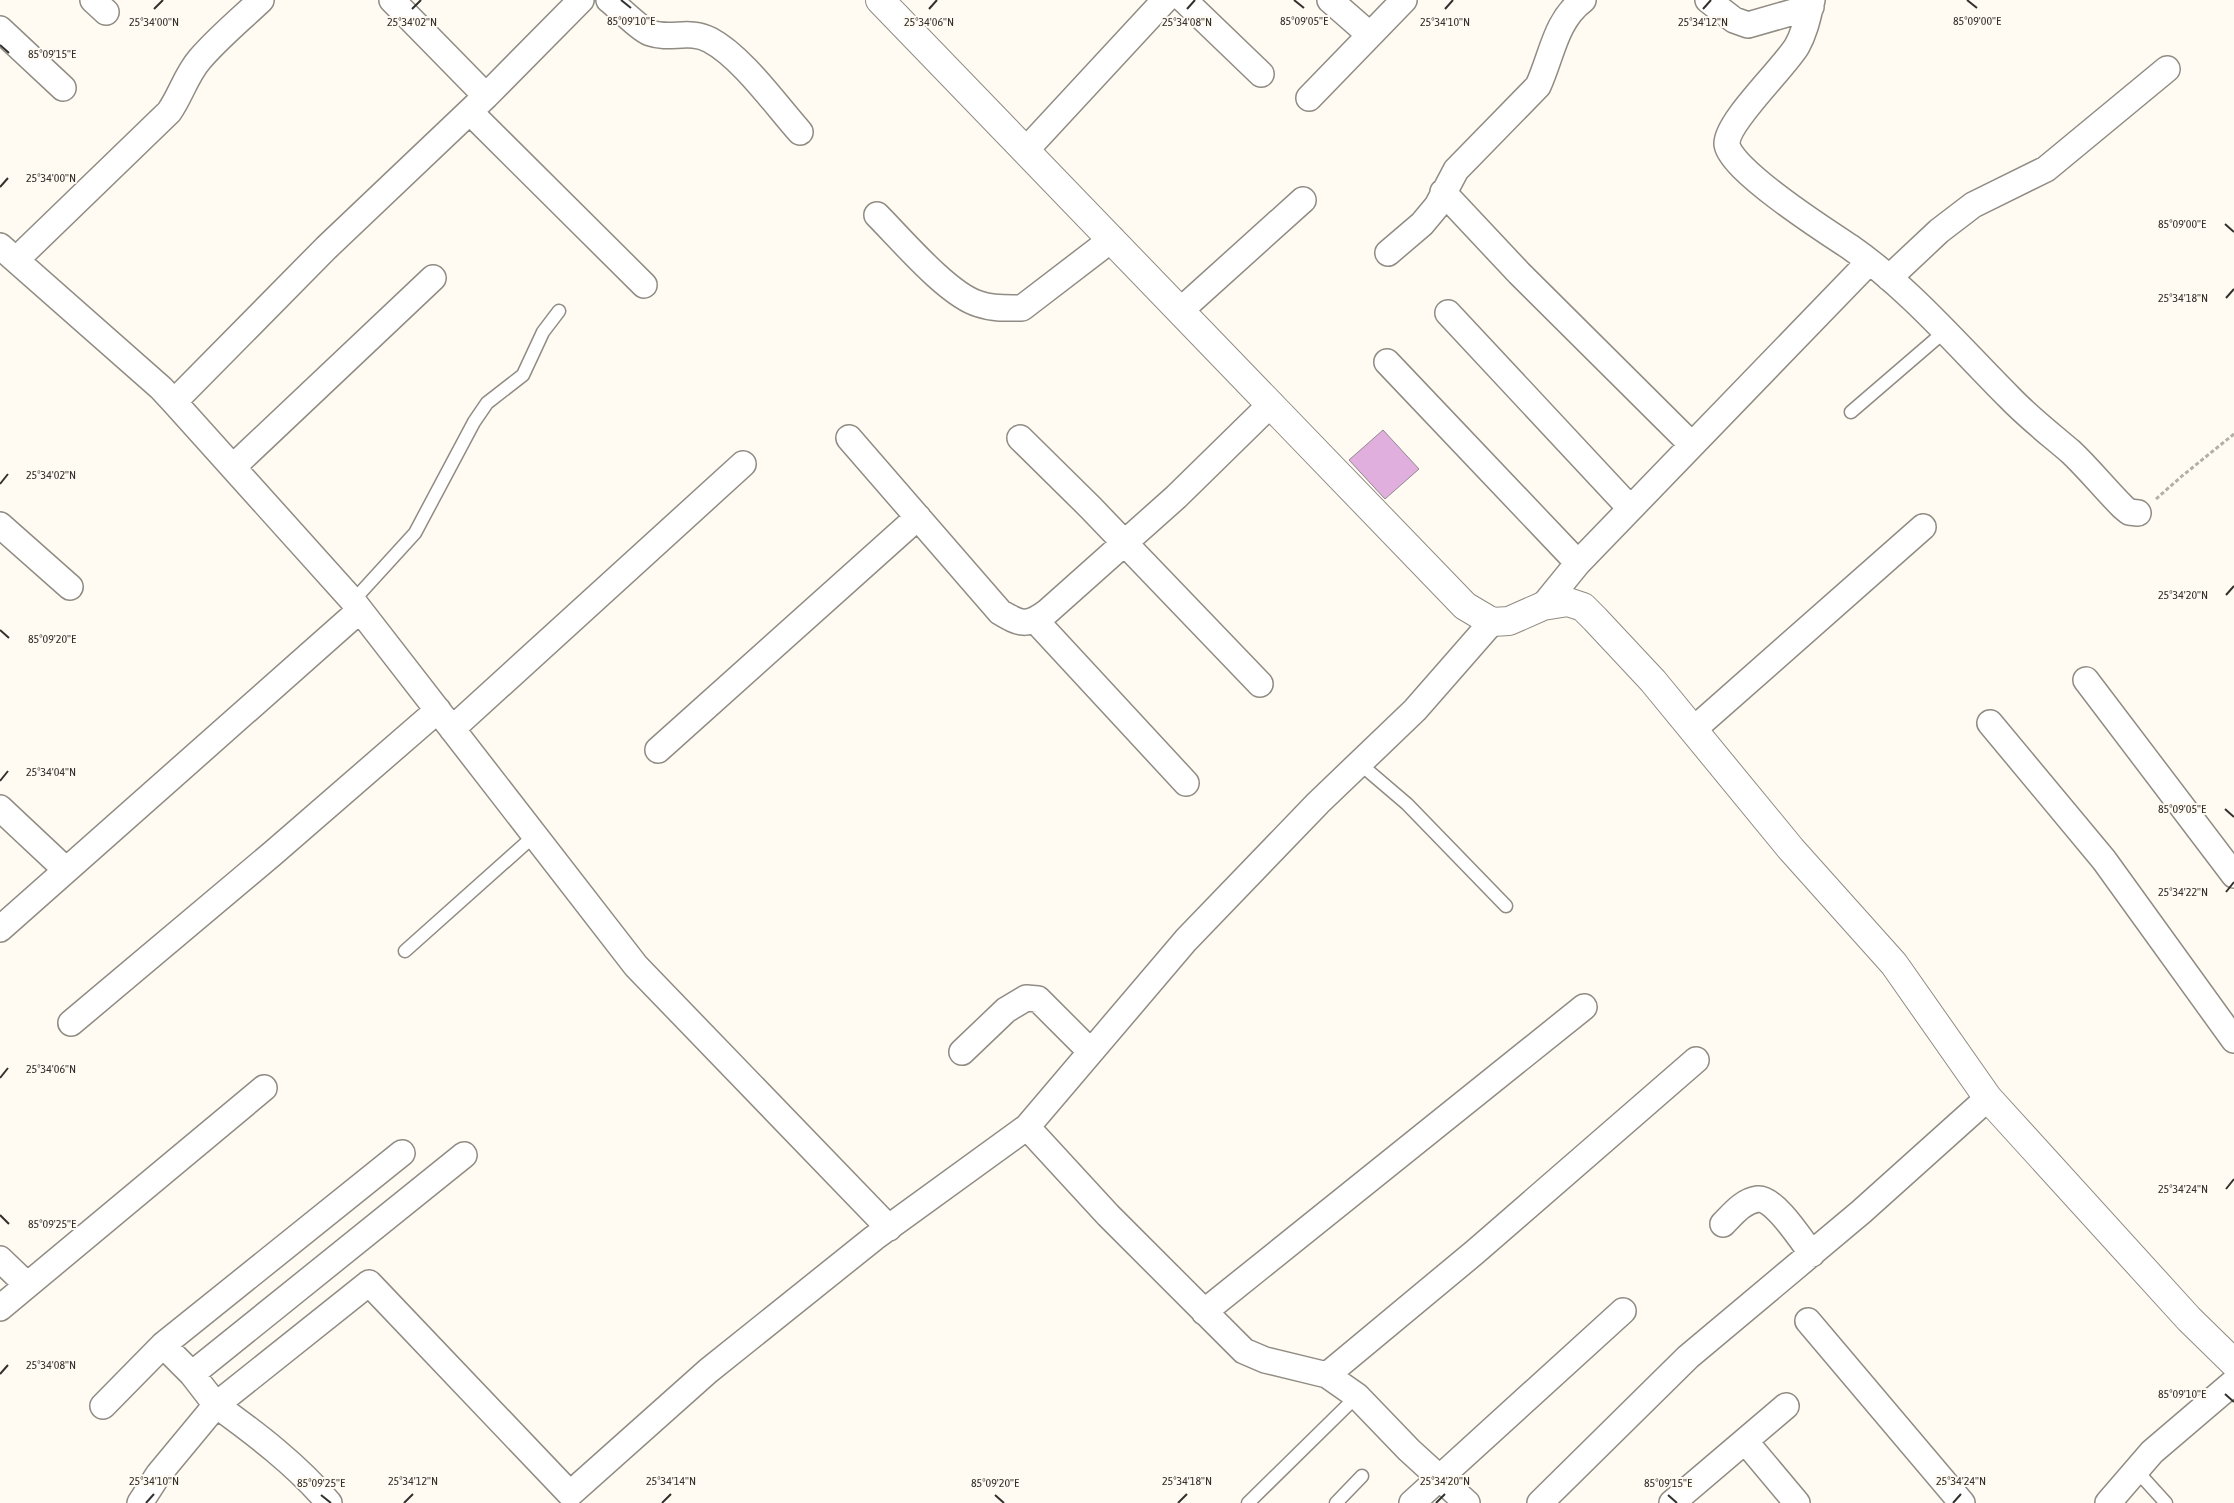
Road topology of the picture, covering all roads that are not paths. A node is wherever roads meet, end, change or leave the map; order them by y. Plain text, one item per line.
1 (261, 0) edge
2 (392, 0) edge
3 (609, 0) edge
4 (880, 0) edge
5 (1165, 0) edge
6 (1184, 0) edge
7 (1330, 0) edge
8 (1404, 0) edge
9 (1583, 0) edge
10 (1708, 0) edge
11 (573, 3) edge
12 (1812, 4) edge
13 (0, 30) edge
14 (1370, 35) junction
15 (2167, 68) dead end
16 (1260, 74) dead end
17 (63, 88) dead end
18 (1308, 98) dead end
19 (478, 104) junction
20 (800, 132) dead end
21 (1026, 150) junction
22 (1443, 192) junction
23 (1303, 200) dead end
24 (877, 215) dead end
25 (1112, 239) junction
26 (8, 253) edge
27 (1388, 253) dead end
28 (1870, 262) junction
29 (434, 278) dead end
30 (1889, 278) junction
31 (644, 285) dead end
32 (1181, 310) junction
33 (559, 311) dead end
34 (1448, 313) dead end
35 (1944, 332) junction
36 (1387, 362) dead end
37 (174, 402) junction
38 (1272, 404) junction
39 (1851, 412) dead end
40 (849, 438) dead end
41 (1020, 438) dead end
42 (1692, 444) junction
43 (743, 464) dead end
44 (233, 467) junction
45 (1630, 508) junction
46 (2138, 513) road end
47 (918, 518) junction
48 (0, 525) edge
49 (1923, 527) dead end
50 (1125, 544) junction
51 (1578, 563) junction
52 (70, 587) dead end
53 (356, 606) junction
54 (1543, 606) junction
55 (1036, 621) junction
56 (1492, 622) junction
57 (2086, 680) dead end
58 (1260, 684) dead end
59 (445, 720) junction
60 (1990, 723) dead end
61 (1694, 730) junction
62 (658, 750) dead end
63 (1360, 763) junction
64 (1186, 783) dead end
65 (0, 808) edge
66 (535, 835) junction
67 (66, 870) junction
68 (2234, 875) edge
69 (1506, 906) dead end
70 (0, 929) edge
71 (405, 951) dead end
72 (1584, 1008) dead end
73 (71, 1023) dead end
74 (2234, 1040) edge
75 (1090, 1051) junction
76 (962, 1052) dead end
77 (1696, 1060) dead end
78 (264, 1088) dead end
79 (1988, 1098) junction
80 (1027, 1127) junction
81 (402, 1153) dead end
82 (464, 1156) dead end
83 (1723, 1224) dead end
84 (889, 1228) junction
85 (1812, 1254) junction
86 (0, 1259) edge
87 (26, 1284) junction
88 (0, 1308) edge
89 (1623, 1310) dead end
90 (1204, 1312) junction
91 (1808, 1320) dead end
92 (164, 1345) junction
93 (2234, 1363) edge
94 (192, 1374) junction
95 (1327, 1375) junction
96 (2234, 1382) edge
97 (1357, 1396) junction
98 (216, 1405) junction
99 (103, 1406) dead end
100 (1786, 1406) dead end
101 (1745, 1441) junction
102 (2136, 1470) junction
103 (1362, 1476) dead end
104 (1439, 1477) junction
105 (566, 1498) edge
106 (140, 1503) edge
107 (329, 1503) edge
108 (1248, 1503) edge
109 (1336, 1503) edge
110 (1412, 1503) edge
111 (1467, 1503) edge
112 (1540, 1503) edge
113 (1672, 1503) edge
114 (1797, 1503) edge
115 (1962, 1503) edge
116 (2108, 1503) edge
117 (2166, 1503) edge

1 - 26 street
2 - 19 street
3 - 20 street
4 - 21 main road
5 - 21 street
6 - 16 street
7 - 14 street
8 - 14 street
9 - 22 street
10 - 12 street
11 - 19 street
12 - 28 street
13 - 17 street
14 - 18 street
15 - 30 street
19 - 31 street
19 - 37 street
21 - 25 main road
22 - 27 street
22 - 42 street
23 - 32 street
24 - 25 street
25 - 32 main road
26 - 37 street
28 - 30 street
28 - 42 street
29 - 44 street
30 - 35 street
32 - 38 main road
33 - 53 lane
34 - 45 street
35 - 39 lane
35 - 46 street
36 - 51 street
37 - 44 street
38 - 50 street
38 - 56 main road
40 - 47 street
41 - 50 street
42 - 45 street
43 - 59 street
44 - 53 street
45 - 51 street
47 - 55 street
47 - 62 street
48 - 52 street
49 - 61 street
50 - 55 street
50 - 58 street
51 - 54 street
53 - 59 street
53 - 67 street
54 - 56 main road
54 - 61 main road
55 - 64 street
56 - 63 street
57 - 68 street
59 - 66 street
59 - 73 street
60 - 74 street
61 - 79 main road
63 - 69 lane
63 - 75 street
65 - 67 street
66 - 71 lane
66 - 84 street
67 - 70 street
72 - 90 street
75 - 76 street
75 - 80 street
77 - 95 street
78 - 87 street
79 - 85 street
79 - 93 main road
80 - 84 street
80 - 90 street
81 - 92 street
82 - 94 street
83 - 85 street
84 - 105 street
85 - 112 street
86 - 87 street
87 - 88 street
89 - 104 street
90 - 95 street
91 - 115 street
92 - 94 street
92 - 99 street
94 - 98 street
95 - 97 street
96 - 102 street
97 - 104 street
97 - 108 lane
98 - 105 street
98 - 106 street
98 - 107 street
100 - 101 street
101 - 113 street
101 - 114 street
102 - 116 street
102 - 117 lane
103 - 109 lane
104 - 110 street
104 - 111 street

